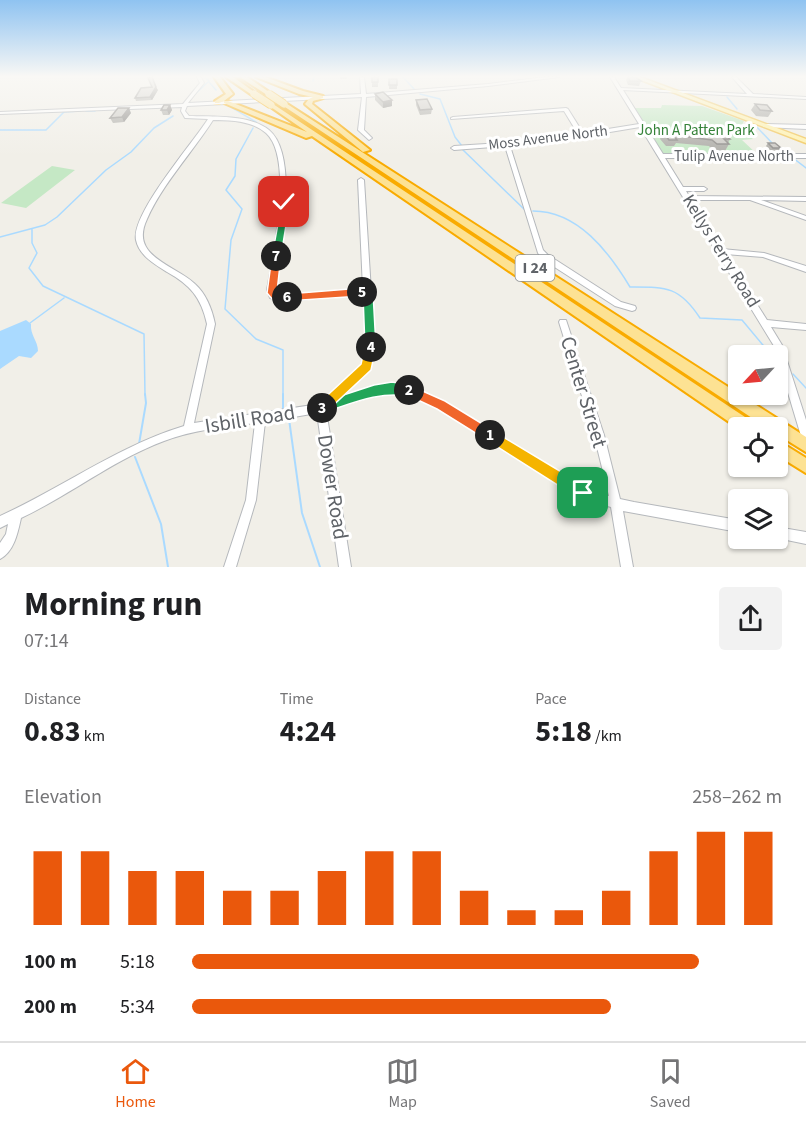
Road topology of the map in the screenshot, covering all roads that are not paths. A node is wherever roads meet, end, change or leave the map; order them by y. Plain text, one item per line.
1 (195, 103) edge
2 (238, 103) edge
3 (248, 103) edge
4 (269, 103) edge
5 (283, 103) edge
6 (362, 103) edge
7 (628, 103) edge
8 (705, 103) edge
9 (185, 104) junction
10 (244, 104) junction
11 (308, 104) edge
12 (0, 113) edge
13 (453, 118) dead end
14 (211, 119) junction
15 (642, 125) junction
16 (766, 126) junction
17 (806, 127) edge
18 (581, 135) junction
19 (369, 138) dead end
20 (806, 141) edge
21 (507, 145) junction
22 (454, 148) dead end
23 (338, 151) junction
24 (662, 156) junction
25 (806, 156) edge
26 (361, 180) dead end
27 (682, 189) junction
28 (705, 189) dead end
29 (426, 196) junction
30 (687, 198) junction
31 (751, 199) junction
32 (806, 199) edge
33 (806, 218) edge
34 (721, 252) junction
35 (806, 269) edge
36 (368, 292) junction
37 (632, 308) dead end
38 (563, 322) dead end
39 (766, 323) junction
40 (806, 327) edge
41 (321, 408) junction
42 (733, 417) edge
43 (260, 419) junction
44 (188, 429) junction
45 (806, 435) edge
46 (806, 445) edge
47 (788, 454) edge
48 (806, 466) edge
49 (616, 504) junction
50 (16, 516) junction
51 (0, 522) edge
52 (728, 524) edge
53 (788, 535) edge
54 (806, 538) edge
55 (0, 553) edge
56 (230, 567) edge
57 (345, 567) edge
58 (627, 567) edge

1 - 9 street
2 - 10 highway
3 - 10 street
4 - 23 highway, I 24, bridge
5 - 29 highway, I 24, bridge
6 - 19 street
7 - 15 street, Kellys Ferry Road
8 - 16 main road
9 - 12 street
9 - 14 street
10 - 23 highway
11 - 29 highway
13 - 18 street
14 - 36 street
14 - 44 street
15 - 18 street, Moss Avenue North
15 - 24 street, Kellys Ferry Road
16 - 17 street
16 - 20 main road
18 - 21 street, Moss Avenue North
21 - 22 street, Moss Avenue North
21 - 37 street
23 - 42 highway, I 24
24 - 25 street, Tulip Avenue North
24 - 27 street, Kellys Ferry Road
26 - 36 street
27 - 28 street
27 - 30 street, Kellys Ferry Road
29 - 46 highway, I 24
30 - 31 street
30 - 34 street, Kellys Ferry Road
31 - 32 street
31 - 33 street
34 - 35 street
34 - 39 street, Kellys Ferry Road
36 - 41 street
38 - 49 street, Center Street
39 - 40 street
39 - 45 street, Kellys Ferry Road
41 - 43 street, Isbill Road
41 - 49 street, Isbill Road
41 - 57 street, Dower Road
43 - 44 street, Isbill Road
43 - 56 street
44 - 50 street, Isbill Road
47 - 48 highway
49 - 52 street, Isbill Road
49 - 58 street, Center Street
50 - 51 street, Isbill Road
50 - 55 street
53 - 54 street

